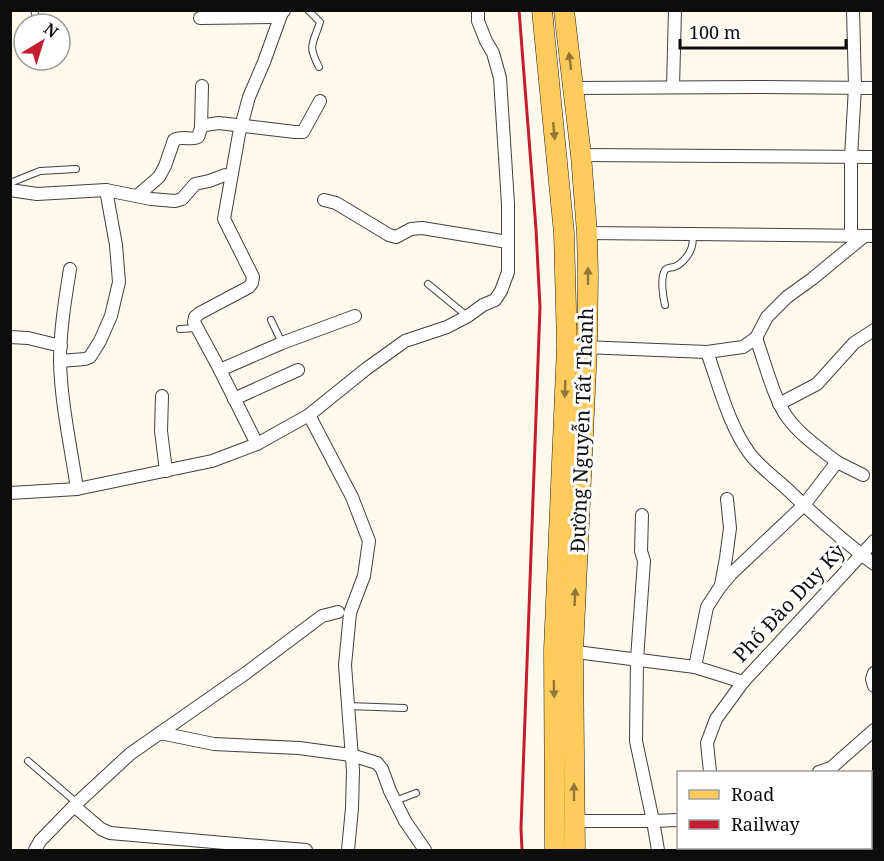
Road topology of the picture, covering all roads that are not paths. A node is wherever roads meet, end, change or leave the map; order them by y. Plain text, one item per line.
1 (308, 10) edge
2 (477, 10) edge
3 (542, 10) edge
4 (564, 10) edge
5 (675, 10) edge
6 (854, 10) edge
7 (283, 13) edge
8 (200, 18) dead end
9 (319, 67) dead end
10 (202, 86) dead end
11 (673, 87) junction
12 (855, 87) junction
13 (573, 88) junction
14 (873, 88) edge
15 (320, 101) dead end
16 (241, 125) junction
17 (201, 128) junction
18 (581, 156) junction
19 (851, 157) junction
20 (873, 157) edge
21 (556, 158) junction
22 (76, 169) dead end
23 (225, 175) dead end
24 (10, 183) edge
25 (10, 190) edge
26 (106, 190) junction
27 (137, 196) junction
28 (324, 200) dead end
29 (588, 233) junction
30 (693, 234) junction
31 (862, 236) edge
32 (508, 242) junction
33 (70, 270) dead end
34 (428, 284) dead end
35 (665, 305) dead end
36 (355, 316) dead end
37 (468, 316) junction
38 (271, 320) dead end
39 (197, 328) junction
40 (180, 329) dead end
41 (873, 330) edge
42 (10, 337) edge
43 (756, 338) junction
44 (282, 343) junction
45 (61, 346) junction
46 (567, 346) junction
47 (587, 348) junction
48 (707, 352) junction
49 (60, 361) junction
50 (220, 370) junction
51 (298, 370) dead end
52 (162, 396) dead end
53 (234, 399) junction
54 (780, 404) junction
55 (309, 415) junction
56 (256, 444) junction
57 (837, 462) junction
58 (166, 471) junction
59 (863, 475) dead end
60 (77, 489) junction
61 (10, 493) edge
62 (727, 499) dead end
63 (804, 505) junction
64 (642, 515) dead end
65 (873, 541) edge
66 (861, 554) junction
67 (873, 564) edge
68 (720, 587) junction
69 (338, 612) dead end
70 (563, 651) junction
71 (637, 659) junction
72 (695, 667) junction
73 (873, 673) edge
74 (743, 682) junction
75 (873, 686) edge
76 (348, 706) junction
77 (404, 708) dead end
78 (564, 730) junction
79 (873, 730) edge
80 (160, 733) junction
81 (351, 755) junction
82 (28, 761) dead end
83 (710, 771) edge
84 (822, 771) edge
85 (416, 793) dead end
86 (395, 801) junction
87 (76, 804) junction
88 (677, 820) edge
89 (574, 821) junction
90 (653, 821) junction
91 (35, 850) edge
92 (306, 850) edge
93 (348, 850) edge
94 (423, 850) edge
95 (555, 850) edge
96 (574, 850) edge
97 (658, 850) edge

1 - 9 lane
2 - 32 street
3 -> 21 main road, Đường Nguyễn Tất Thành
13 -> 4 main road, Đường Nguyễn Tất Thành
5 - 11 street
6 - 12 street
7 - 8 street
7 - 16 street
10 - 17 street
11 - 12 street
11 - 13 street
12 - 14 street
12 - 19 street
13 - 18 main road, Đường Nguyễn Tất Thành
15 - 16 street
16 - 17 street
16 - 39 street
17 - 27 street
18 - 19 street
18 - 21 main road
18 - 29 main road, Đường Nguyễn Tất Thành
19 - 20 street
19 - 31 street
21 - 46 main road, Đường Nguyễn Tất Thành
22 - 24 lane
23 - 27 street
25 - 26 street
26 - 27 street
26 - 49 street
28 - 32 street
29 - 30 street
47 -> 29 main road, Đường Nguyễn Tất Thành
30 - 31 street
30 - 35 lane
31 - 43 street
32 - 37 street
33 - 45 street
34 - 37 lane
36 - 44 street
37 - 55 street
38 - 44 lane
39 - 40 lane
39 - 50 street
41 - 54 street
42 - 45 street
43 - 48 street
43 - 54 street
44 - 50 street
45 - 49 street
46 - 47 street
46 -> 70 main road, Đường Nguyễn Tất Thành
47 - 48 street
70 -> 47 main road, Đường Nguyễn Tất Thành
48 - 63 street
49 - 60 street
50 - 53 street
51 - 53 street
52 - 58 street
53 - 56 street
54 - 57 street
55 - 56 street
55 - 76 street
56 - 58 street
57 - 59 street
57 - 63 street
58 - 60 street
60 - 61 street
62 - 68 street
63 - 66 street
63 - 68 street
64 - 71 street
65 - 66 street, Phố Đào Duy Kỳ
66 - 67 street
66 - 74 street, Phố Đào Duy Kỳ
68 - 72 street
69 - 80 street
70 - 71 street, Phố Đào Duy Kỳ
70 - 78 main road, Đường Nguyễn Tất Thành
71 - 72 street, Phố Đào Duy Kỳ
71 - 90 street
72 - 74 street, Phố Đào Duy Kỳ
73 - 75 street
74 - 83 street
76 - 77 lane
76 - 81 street
89 -> 78 main road, Đường Nguyễn Tất Thành
78 - 95 main road, Đường Nguyễn Tất Thành
79 - 84 street
80 - 81 street
80 - 87 street
81 - 86 street
81 - 93 street
82 - 87 lane
85 - 86 lane
86 - 94 street
87 - 91 street
87 - 92 street
88 - 90 street
89 - 90 street
89 - 96 main road, Đường Nguyễn Tất Thành
90 - 97 street

